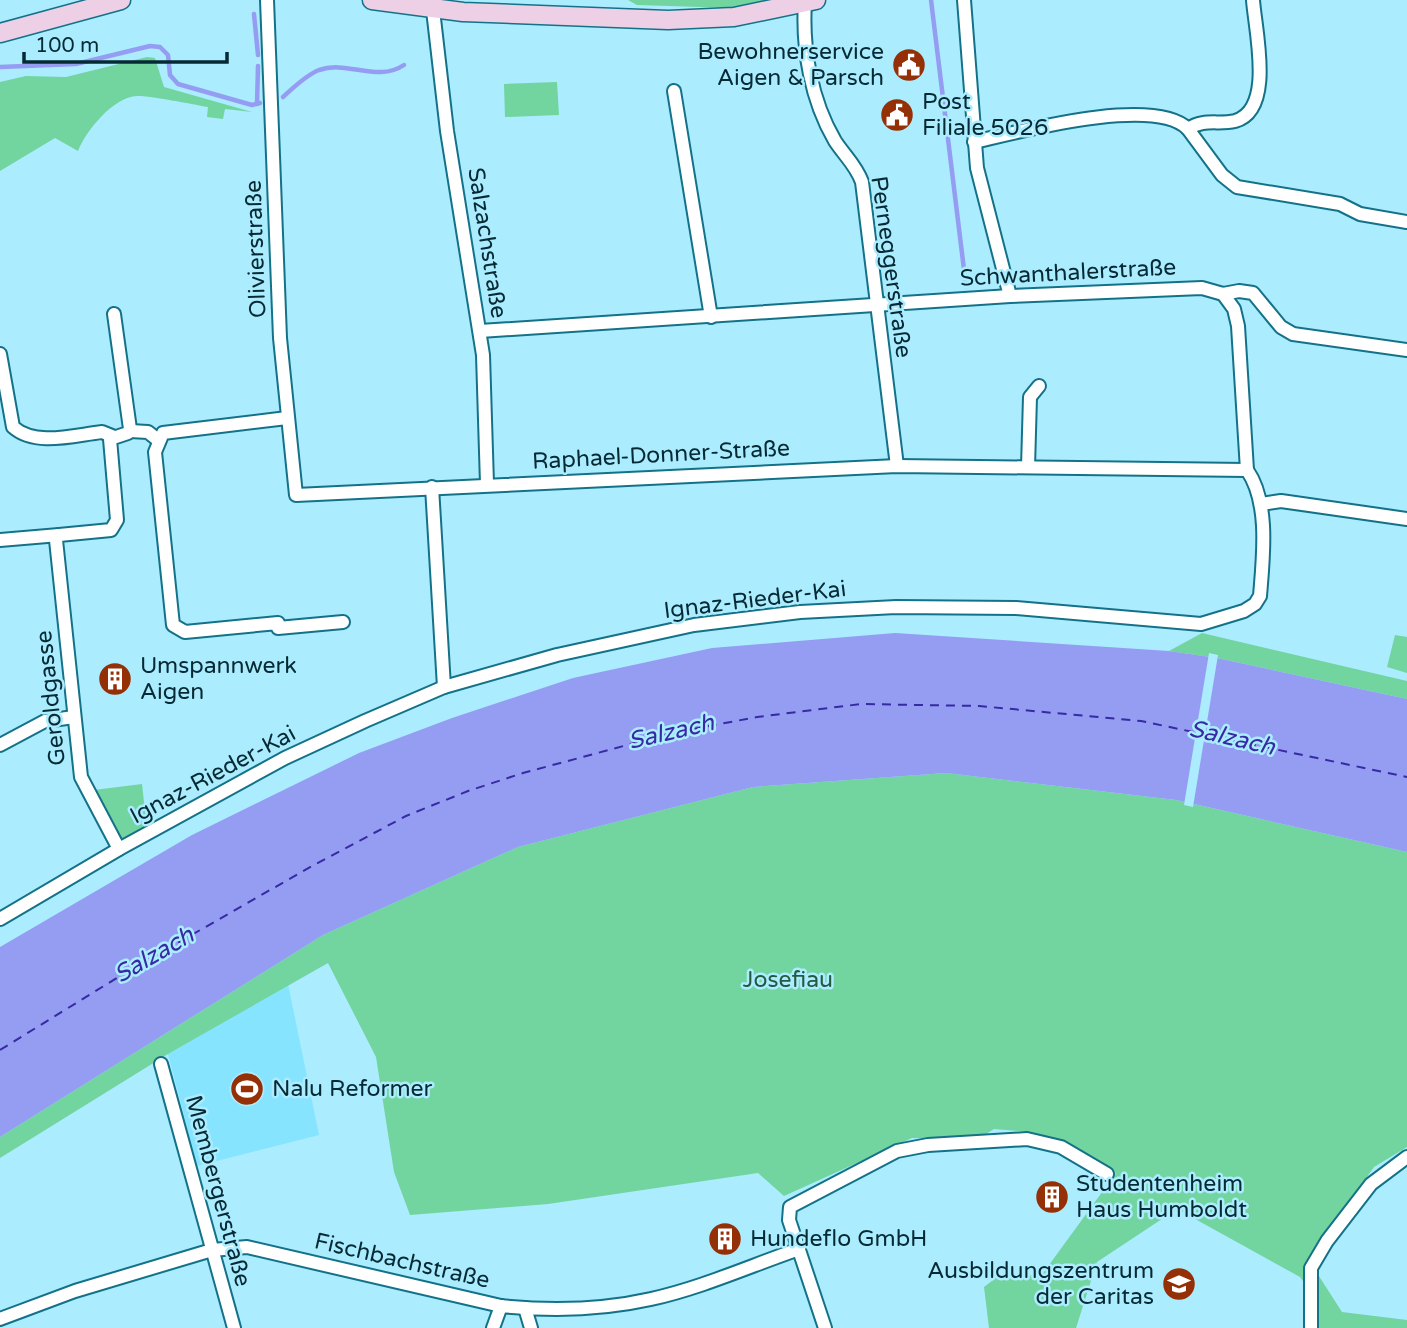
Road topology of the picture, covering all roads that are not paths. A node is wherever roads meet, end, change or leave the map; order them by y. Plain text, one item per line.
1 (121, 0) edge
2 (267, 0) edge
3 (372, 0) edge
4 (964, 0) edge
5 (1253, 0) edge
6 (810, 1) edge
7 (433, 10) junction
8 (0, 33) edge
9 (674, 91) dead end
10 (1188, 129) junction
11 (974, 142) junction
12 (1407, 222) edge
13 (1223, 294) junction
14 (1010, 296) junction
15 (875, 304) junction
16 (114, 314) dead end
17 (711, 317) junction
18 (480, 331) junction
19 (1407, 349) edge
20 (0, 354) edge
21 (1039, 386) dead end
22 (287, 418) junction
23 (130, 431) junction
24 (112, 436) junction
25 (158, 440) junction
26 (897, 466) junction
27 (1028, 467) junction
28 (1247, 470) junction
29 (487, 484) junction
30 (432, 487) junction
31 (296, 495) joint
32 (1261, 504) junction
33 (1407, 519) edge
34 (60, 535) junction
35 (0, 540) edge
36 (342, 622) dead end
37 (444, 687) junction
38 (74, 717) junction
39 (0, 745) edge
40 (119, 849) junction
41 (0, 919) edge
42 (161, 1064) dead end
43 (1407, 1157) edge
44 (1107, 1174) dead end
45 (799, 1249) junction
46 (212, 1250) junction
47 (501, 1306) junction
48 (524, 1308) junction
49 (0, 1320) edge
50 (234, 1328) edge
51 (493, 1328) edge
52 (531, 1328) edge
53 (825, 1328) edge
54 (1311, 1328) edge

1 - 8 main road
2 - 22 street, Olivierstraße
3 - 7 main road
4 - 11 street
5 - 10 street
6 - 7 main road
6 - 15 street, Perneggerstraße
7 - 18 street, Salzachstraße
9 - 17 street
10 - 11 street
10 - 12 street
11 - 14 street
13 - 14 street, Schwanthalerstraße
13 - 19 street, Schwanthalerstraße
13 - 28 street, Ignaz-Rieder-Kai
14 - 15 street, Schwanthalerstraße
15 - 17 street, Schwanthalerstraße
15 - 26 street, Perneggerstraße
16 - 23 street
17 - 18 street, Schwanthalerstraße
18 - 29 street, Salzachstraße
20 - 24 street
21 - 27 street
22 - 25 street
22 - 31 street, Olivierstraße
23 - 24 street
23 - 25 street
24 - 34 street
25 - 36 street
26 - 27 street, Raphael-Donner-Straße
26 - 29 street, Raphael-Donner-Straße
27 - 28 street, Raphael-Donner-Straße
28 - 32 street, Ignaz-Rieder-Kai
29 - 30 street, Raphael-Donner-Straße
30 - 31 street, Raphael-Donner-Straße
30 - 37 street
32 - 33 street
32 - 37 street, Ignaz-Rieder-Kai
34 - 35 street
34 - 38 street, Geroldgasse
37 - 40 street, Ignaz-Rieder-Kai
38 - 39 street
38 - 40 street, Geroldgasse
40 - 41 street, Ignaz-Rieder-Kai
42 - 46 street, Membergerstraße
43 - 54 street
44 - 45 street
45 - 48 street, Fischbachstraße
45 - 53 street
46 - 47 street, Fischbachstraße
46 - 49 street, Fischbachstraße
46 - 50 street, Membergerstraße
47 - 48 street, Fischbachstraße
47 - 51 street
48 - 52 street

